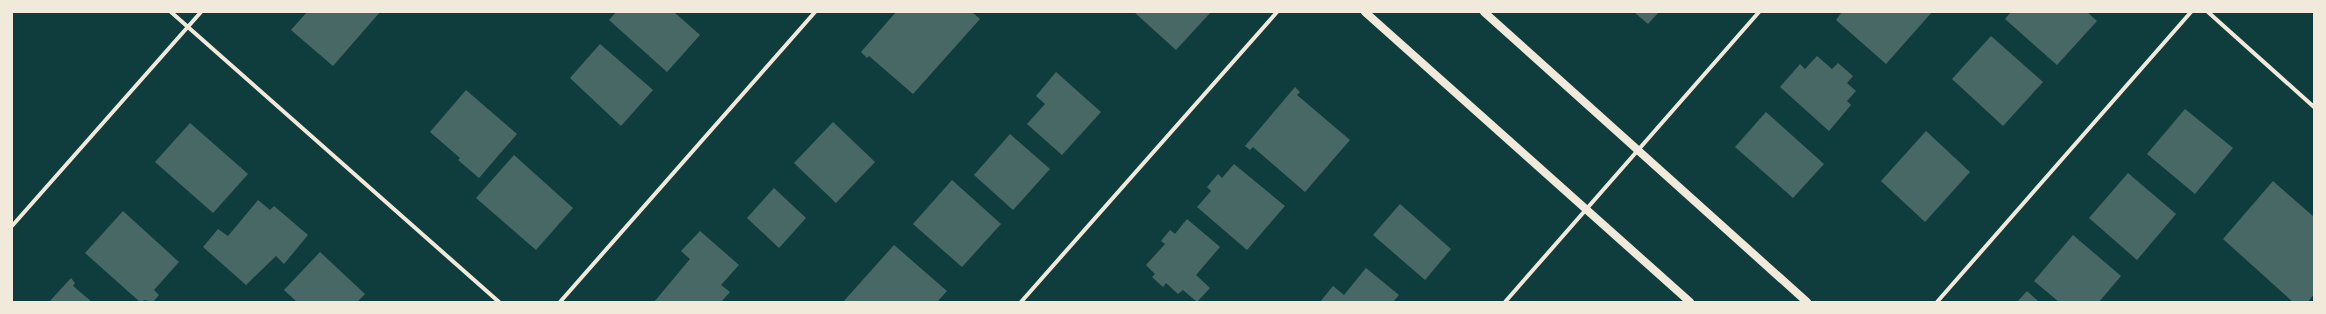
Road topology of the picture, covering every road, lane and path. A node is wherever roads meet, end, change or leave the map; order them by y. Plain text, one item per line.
1 (171, 12) edge
2 (201, 12) edge
3 (816, 12) edge
4 (1277, 12) edge
5 (1365, 12) edge
6 (1484, 12) edge
7 (1759, 12) edge
8 (2191, 12) edge
9 (2208, 12) edge
10 (188, 27) junction
11 (2314, 107) edge
12 (1638, 148) junction
13 (1585, 209) junction
14 (12, 226) edge
15 (499, 302) edge
16 (560, 302) edge
17 (1021, 302) edge
18 (1505, 302) edge
19 (1690, 302) edge
20 (1807, 302) edge
21 (1937, 302) edge

1 - 10 street
2 - 10 street
3 - 16 street
4 - 17 street
5 - 13 main road
6 - 12 main road
7 - 12 street
8 - 21 street
9 - 11 street
10 - 14 street
10 - 15 street
12 - 13 street
12 - 20 main road
13 - 18 street
13 - 19 main road

